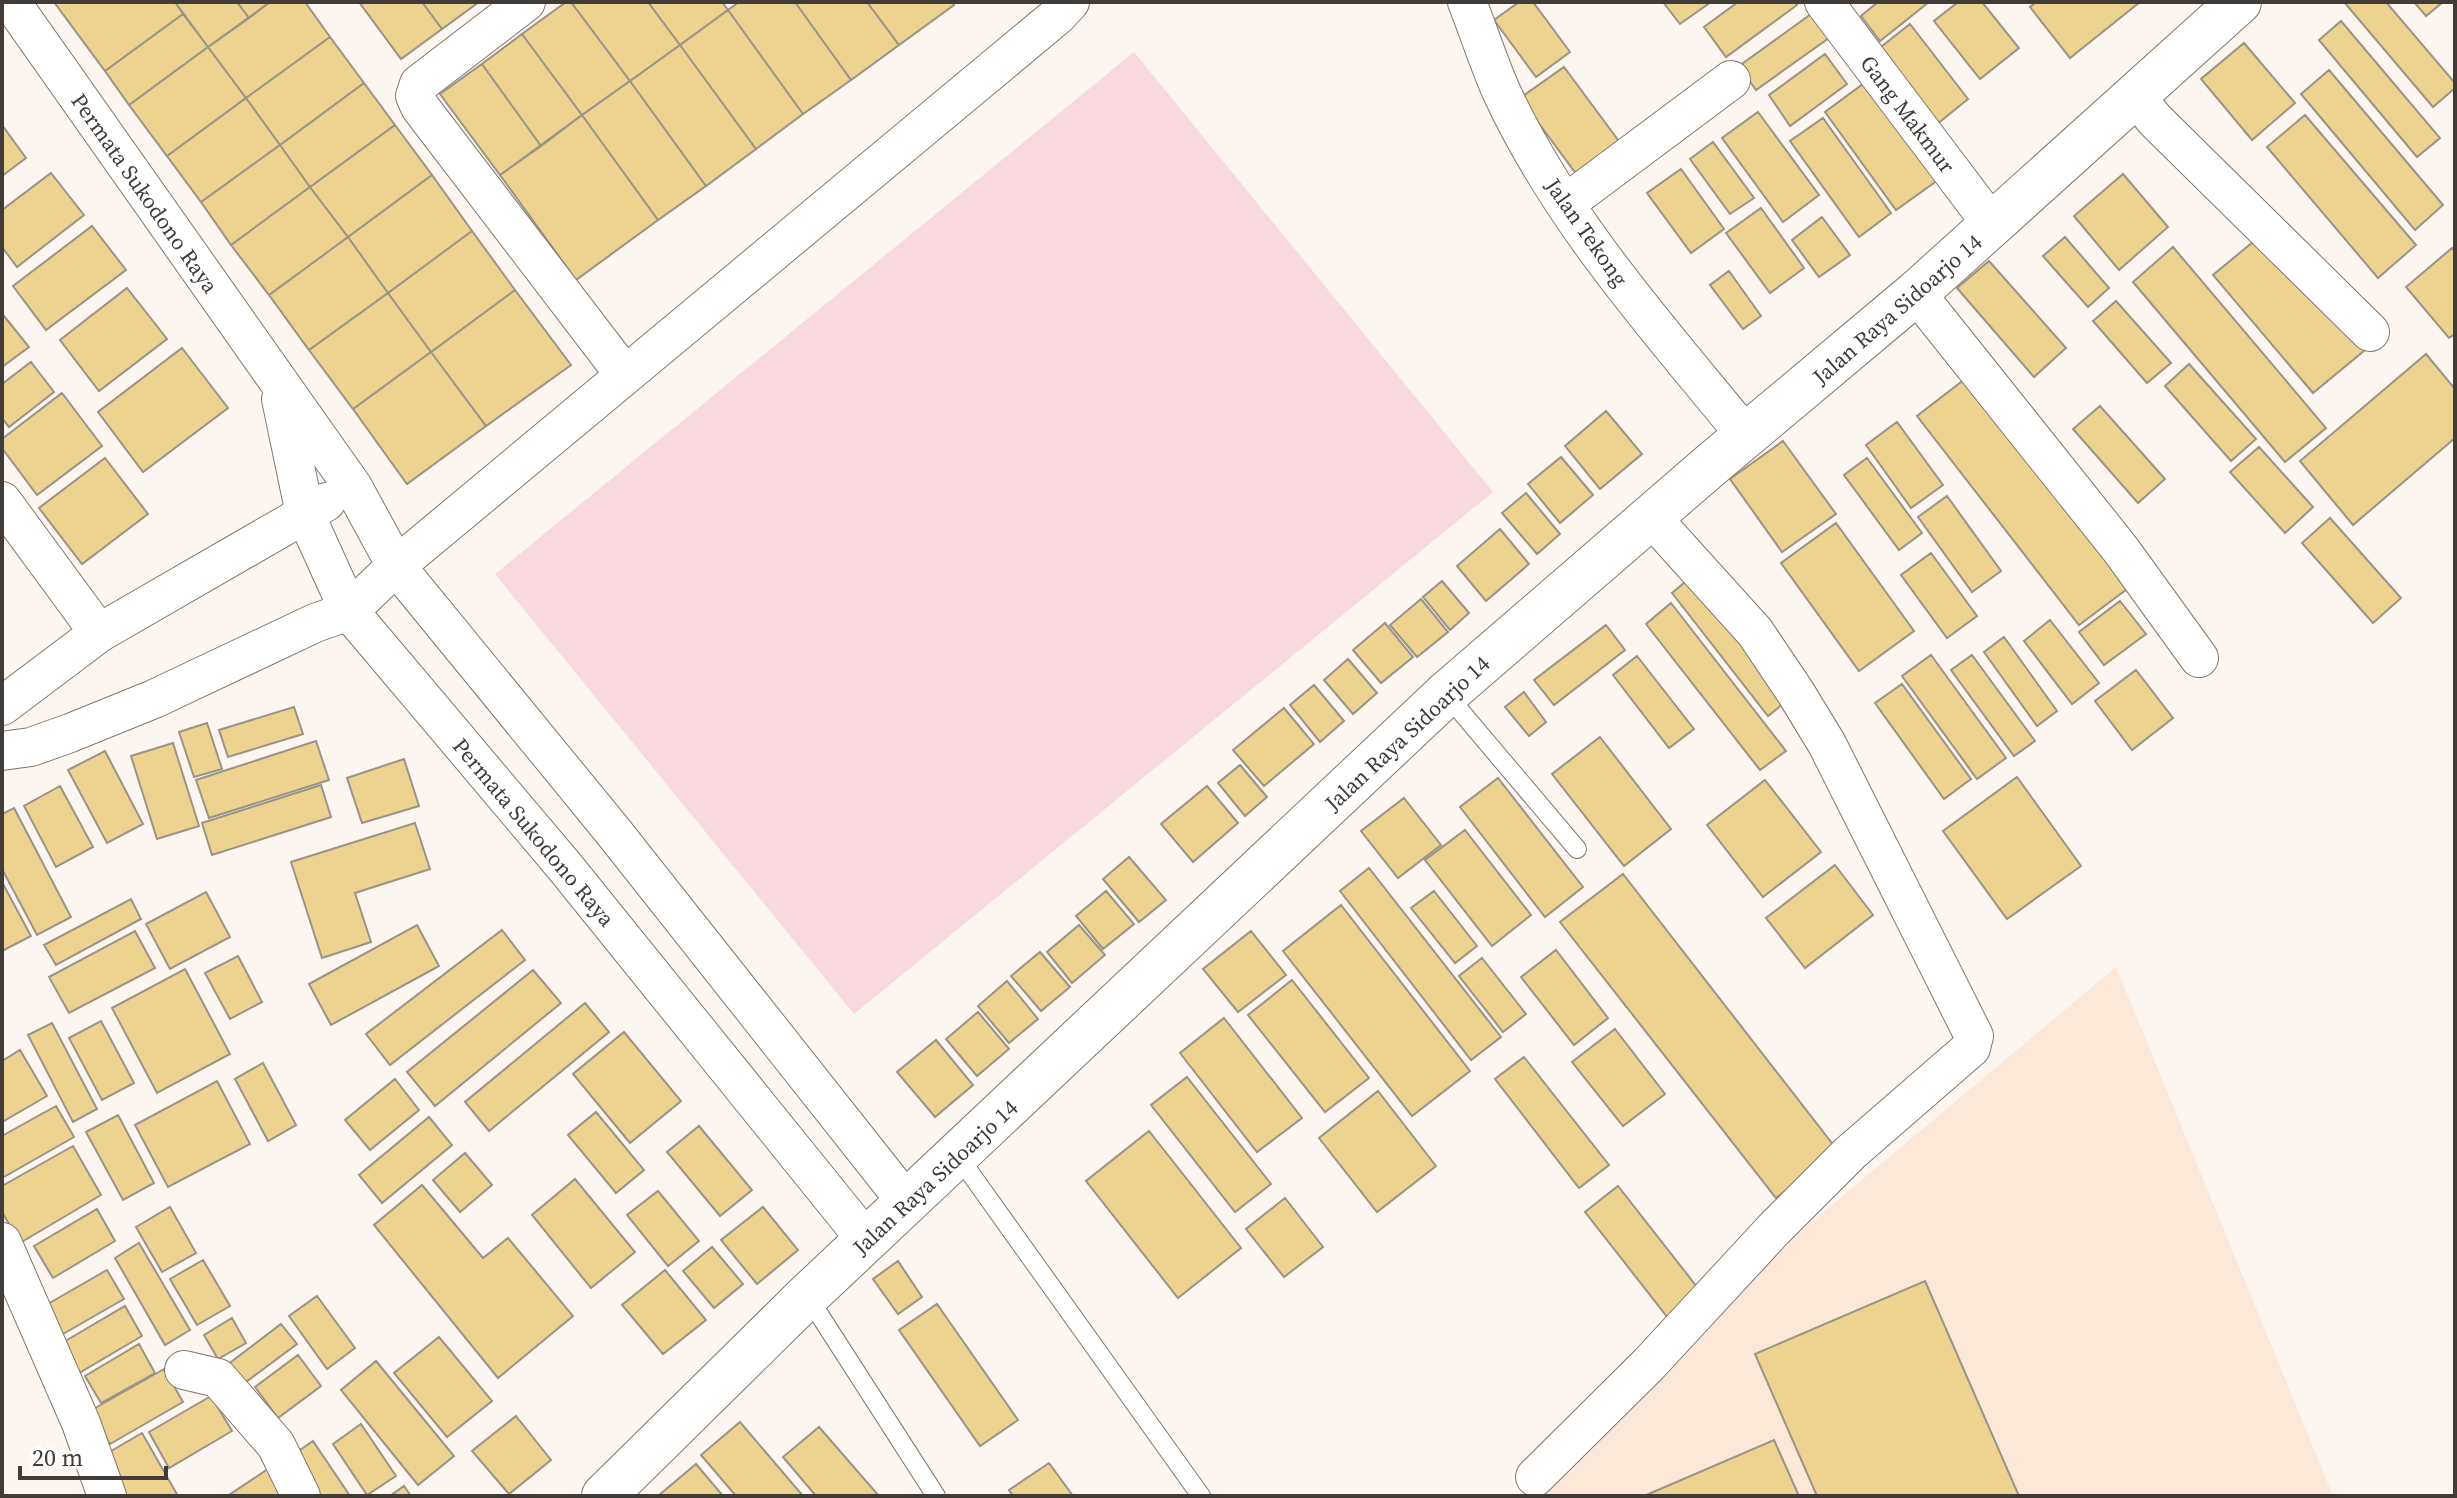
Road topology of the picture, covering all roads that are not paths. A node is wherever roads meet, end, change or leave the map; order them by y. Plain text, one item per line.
1 (11, 2) edge
2 (526, 2) edge
3 (1467, 2) edge
4 (1824, 2) edge
5 (2239, 2) edge
6 (1058, 7) edge
7 (1731, 80) dead end
8 (2136, 97) junction
9 (1565, 204) junction
10 (1993, 226) junction
11 (1916, 293) junction
12 (2370, 332) dead end
13 (624, 374) junction
14 (278, 384) junction
15 (1747, 437) junction
16 (353, 487) junction
17 (2, 501) edge
18 (305, 514) junction
19 (1656, 514) junction
20 (396, 566) junction
21 (349, 611) junction
22 (99, 633) junction
23 (2199, 658) dead end
24 (1446, 694) junction
25 (2, 706) edge
26 (2, 751) edge
27 (612, 830) junction
28 (1577, 849) dead end
29 (565, 867) junction
30 (958, 1156) junction
31 (908, 1204) junction
32 (867, 1241) junction
33 (2, 1242) edge
34 (807, 1296) junction
35 (184, 1370) dead end
36 (1535, 1477) dead end
37 (107, 1496) edge
38 (301, 1496) edge
39 (604, 1496) edge
40 (936, 1496) edge
41 (1201, 1496) edge

1 - 14 street, Permata Sukodono Raya
2 - 13 street
3 - 9 street, Jalan Tekong
4 - 10 street, Gang Makmur
5 - 8 main road, Jalan Raya Sidoarjo 14
6 - 13 street
7 - 9 street
8 - 10 main road, Jalan Raya Sidoarjo 14
8 - 12 street
9 - 15 street, Jalan Tekong
10 - 11 main road, Jalan Raya Sidoarjo 14
11 - 15 main road, Jalan Raya Sidoarjo 14
11 - 23 street
13 - 20 street
14 - 16 street, Permata Sukodono Raya
14 - 18 street, Permata Sukodono Raya
15 - 19 main road, Jalan Raya Sidoarjo 14
16 - 18 street
16 - 20 street, Permata Sukodono Raya
17 - 22 street
18 - 21 street, Permata Sukodono Raya
18 - 22 street
19 - 24 main road, Jalan Raya Sidoarjo 14
19 - 36 street
20 - 21 street
20 - 27 street, Permata Sukodono Raya
21 - 26 street
21 - 29 street, Permata Sukodono Raya
22 - 25 street
24 - 28 lane
24 - 30 main road, Jalan Raya Sidoarjo 14
27 - 29 street
27 - 31 street, Permata Sukodono Raya
29 - 32 street, Permata Sukodono Raya
30 - 31 main road, Jalan Raya Sidoarjo 14
30 - 41 lane
31 - 32 main road, Jalan Raya Sidoarjo 14
32 - 34 main road, Jalan Raya Sidoarjo 14
33 - 37 street
34 - 39 main road, Jalan Raya Sidoarjo 14
34 - 40 lane
35 - 38 street

